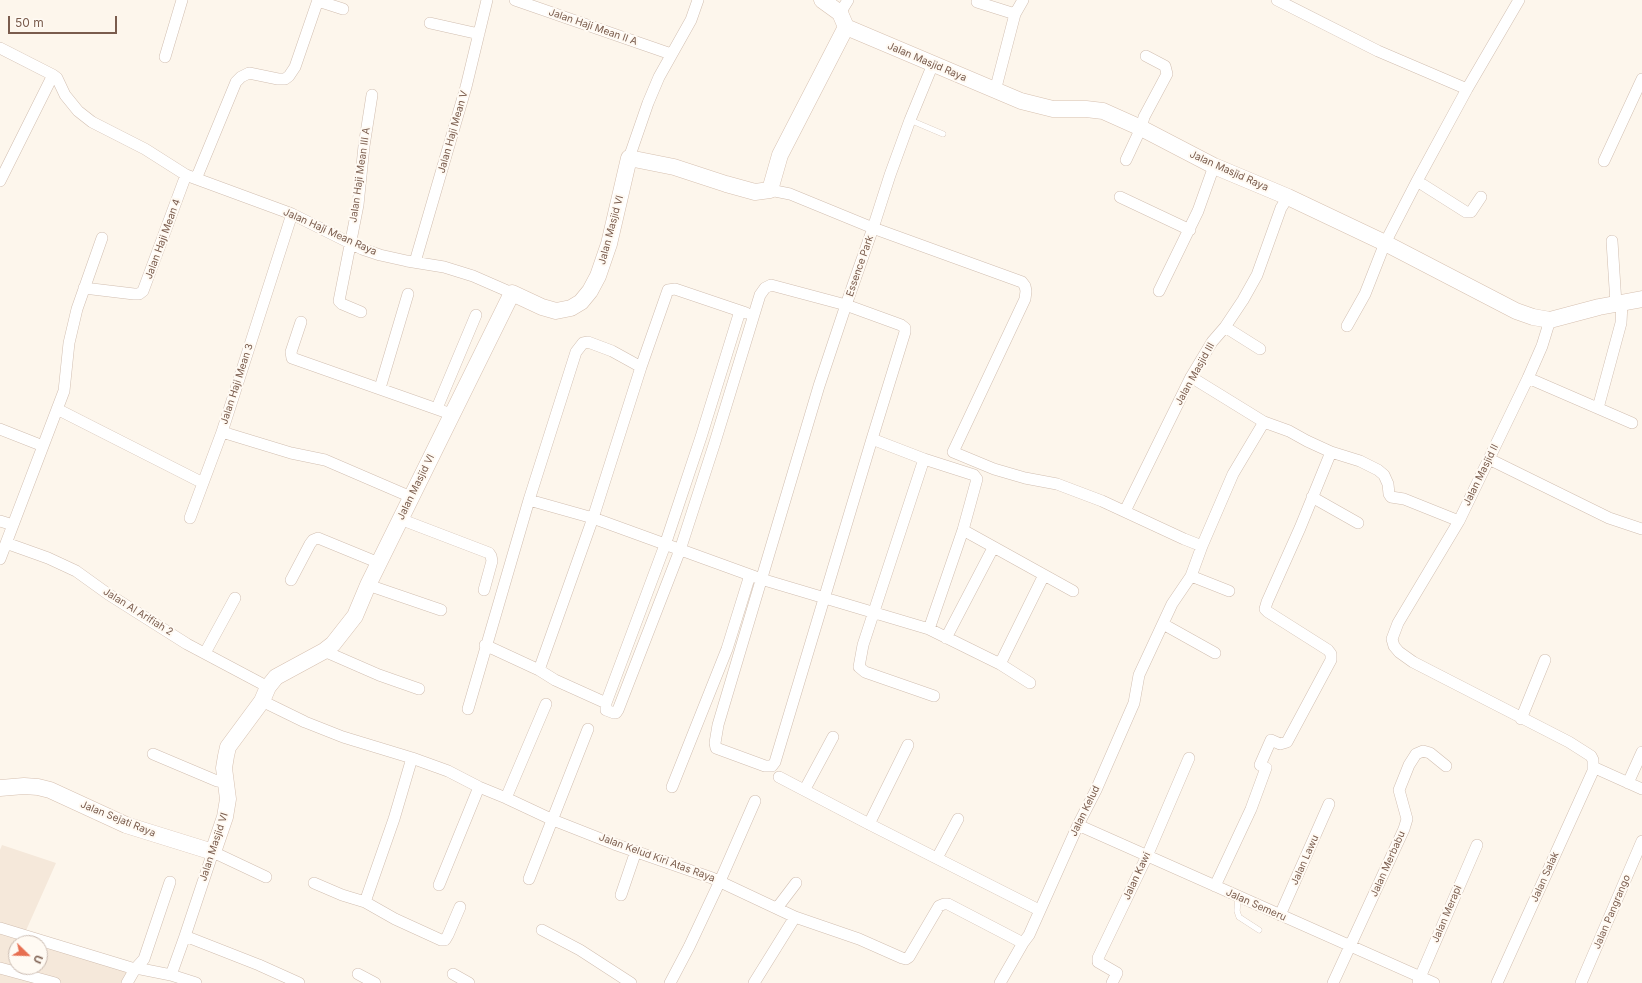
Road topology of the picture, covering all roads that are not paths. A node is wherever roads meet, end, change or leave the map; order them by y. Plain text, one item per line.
1 (182, 0) edge
2 (318, 0) edge
3 (487, 0) edge
4 (515, 0) edge
5 (698, 0) edge
6 (822, 0) edge
7 (1023, 0) edge
8 (1277, 0) edge
9 (1519, 0) edge
10 (977, 2) dead end
11 (343, 9) dead end
12 (845, 13) edge
13 (1014, 14) junction
14 (430, 23) dead end
15 (479, 34) junction
16 (0, 48) edge
17 (671, 54) junction
18 (1146, 56) dead end
19 (165, 57) dead end
20 (933, 64) junction
21 (53, 74) junction
22 (1642, 79) edge
23 (1467, 89) junction
24 (995, 91) junction
25 (372, 95) dead end
26 (910, 120) junction
27 (1141, 128) junction
28 (944, 134) dead end
29 (629, 158) junction
30 (1126, 160) dead end
31 (1604, 161) dead end
32 (3, 165) edge
33 (1214, 166) junction
34 (191, 177) junction
35 (0, 181) edge
36 (1417, 181) junction
37 (770, 190) junction
38 (1120, 197) dead end
39 (1288, 197) junction
40 (1481, 197) dead end
41 (292, 214) junction
42 (873, 228) junction
43 (1190, 230) junction
44 (102, 238) dead end
45 (1612, 241) dead end
46 (349, 242) junction
47 (1385, 243) junction
48 (415, 262) junction
49 (84, 288) junction
50 (1159, 291) dead end
51 (512, 293) junction
52 (408, 294) dead end
53 (1642, 299) edge
54 (1619, 303) junction
55 (846, 305) junction
56 (740, 311) junction
57 (361, 312) dead end
58 (476, 315) dead end
59 (754, 315) junction
60 (1550, 320) junction
61 (301, 322) dead end
62 (1348, 326) dead end
63 (1225, 327) junction
64 (1260, 349) dead end
65 (641, 367) junction
66 (1191, 377) junction
67 (1528, 378) junction
68 (380, 388) junction
69 (436, 408) junction
70 (1598, 408) junction
71 (57, 409) junction
72 (451, 414) junction
73 (1264, 422) junction
74 (1632, 424) dead end
75 (0, 429) edge
76 (222, 432) junction
77 (872, 439) junction
78 (43, 446) junction
79 (1332, 452) junction
80 (924, 459) junction
81 (1489, 459) junction
82 (203, 483) junction
83 (411, 497) junction
84 (1312, 497) junction
85 (529, 500) junction
86 (1125, 511) junction
87 (190, 518) dead end
88 (593, 518) junction
89 (400, 519) junction
90 (0, 521) edge
91 (1459, 521) junction
92 (1358, 523) dead end
93 (13, 525) junction
94 (1642, 529) edge
95 (963, 530) junction
96 (6, 543) junction
97 (665, 546) junction
98 (1202, 546) junction
99 (993, 548) junction
100 (680, 550) junction
101 (0, 559) edge
102 (379, 563) junction
103 (750, 575) junction
104 (1044, 575) junction
105 (1191, 576) junction
106 (761, 579) junction
107 (291, 580) dead end
108 (368, 585) junction
109 (484, 590) dead end
110 (1073, 591) dead end
111 (1229, 591) dead end
112 (235, 598) dead end
113 (824, 599) junction
114 (440, 610) dead end
115 (874, 612) junction
116 (1164, 624) junction
117 (929, 629) junction
118 (946, 638) junction
119 (486, 645) junction
120 (324, 651) junction
121 (205, 653) junction
122 (1215, 653) dead end
123 (1545, 660) dead end
124 (1000, 664) junction
125 (538, 670) junction
126 (1030, 683) dead end
127 (419, 689) dead end
128 (265, 694) junction
129 (934, 696) dead end
130 (606, 703) junction
131 (546, 704) dead end
132 (468, 709) dead end
133 (1521, 719) junction
134 (588, 729) dead end
135 (832, 737) dead end
136 (908, 745) dead end
137 (1642, 752) edge
138 (153, 754) dead end
139 (412, 758) junction
140 (1189, 758) dead end
141 (1446, 766) dead end
142 (1593, 769) junction
143 (779, 776) dead end
144 (226, 782) junction
145 (1628, 783) junction
146 (479, 787) junction
147 (0, 788) edge
148 (672, 788) dead end
149 (805, 789) junction
150 (1642, 789) edge
151 (506, 798) junction
152 (755, 801) dead end
153 (1329, 804) dead end
154 (553, 820) junction
155 (958, 820) dead end
156 (869, 824) junction
157 (1078, 825) junction
158 (1642, 841) edge
159 (1477, 845) dead end
160 (636, 851) junction
161 (213, 852) junction
162 (1147, 856) junction
163 (937, 858) junction
164 (266, 877) dead end
165 (529, 879) dead end
166 (720, 881) junction
167 (170, 882) dead end
168 (314, 883) dead end
169 (796, 884) dead end
170 (439, 885) dead end
171 (1215, 886) junction
172 (621, 895) dead end
173 (1238, 897) junction
174 (365, 902) junction
175 (460, 907) dead end
176 (777, 908) junction
177 (1039, 910) junction
178 (1280, 915) junction
179 (795, 917) junction
180 (0, 928) edge
181 (542, 930) dead end
182 (1259, 930) dead end
183 (185, 936) junction
184 (1023, 943) junction
185 (1350, 946) junction
186 (0, 968) edge
187 (135, 969) junction
188 (358, 974) dead end
189 (170, 975) junction
190 (456, 975) dead end
191 (1419, 980) edge
192 (55, 983) edge
193 (128, 983) edge
194 (196, 983) edge
195 (299, 983) edge
196 (375, 983) edge
197 (469, 983) edge
198 (631, 983) edge
199 (670, 983) edge
200 (754, 983) edge
201 (1000, 983) edge
202 (1112, 983) edge
203 (1333, 983) edge
204 (1434, 983) edge
205 (1497, 983) edge
206 (1581, 983) edge

1 - 19 street
2 - 11 street
2 - 34 street
3 - 15 street, Jalan Haji Mean V
4 - 17 street, Jalan Haji Mean II A
5 - 17 street, Jalan Masjid VI
6 - 12 street, Jalan Masjid Raya
7 - 13 street
8 - 23 street
9 - 23 street
10 - 13 street
12 - 20 street, Jalan Masjid Raya
12 - 37 street
13 - 24 street
14 - 15 street
15 - 48 street, Jalan Haji Mean V
16 - 21 street
17 - 29 street, Jalan Masjid VI
18 - 27 street
20 - 24 street, Jalan Masjid Raya
20 - 26 street, Essence Park
21 - 32 street
21 - 34 street, Jalan Haji Mean Raya
22 - 31 street
23 - 36 street
24 - 27 street, Jalan Masjid Raya
25 - 46 street, Jalan Haji Mean III A
26 - 28 lane
26 - 42 street, Essence Park
27 - 30 street
27 - 33 street, Jalan Masjid Raya
29 - 37 street
29 - 51 street, Jalan Masjid VI
32 - 35 street
33 - 39 street, Jalan Masjid Raya
33 - 43 street
34 - 41 street, Jalan Haji Mean Raya
34 - 49 street, Jalan Haji Mean 4
36 - 40 street
36 - 47 street
37 - 42 street
38 - 43 street
39 - 47 street, Jalan Masjid Raya
39 - 63 street, Jalan Masjid III
41 - 46 street, Jalan Haji Mean Raya
41 - 76 street, Jalan Haji Mean 3
42 - 55 street, Essence Park
42 - 86 street
43 - 50 street
44 - 49 street
45 - 54 street
46 - 48 street, Jalan Haji Mean Raya
46 - 57 street, Jalan Haji Mean III A
47 - 60 street, Jalan Masjid Raya
47 - 62 street
48 - 51 street, Jalan Haji Mean Raya
49 - 71 street
51 - 72 street, Jalan Masjid VI
52 - 68 street
53 - 54 street, Jalan Masjid Raya
54 - 60 street, Jalan Masjid Raya
54 - 70 street
55 - 59 street
55 - 77 street
55 - 106 street, Essence Park
56 - 59 street
56 - 65 street
56 - 97 street
58 - 69 street
59 - 100 street
60 - 67 street, Jalan Masjid II
61 - 68 street
63 - 64 street
63 - 66 street, Jalan Masjid III
65 - 85 street
65 - 88 street
66 - 73 street
66 - 86 street, Jalan Masjid III
67 - 70 street
67 - 81 street, Jalan Masjid II
68 - 69 street
69 - 72 street
70 - 74 street
71 - 78 street
71 - 82 street
72 - 83 street, Jalan Masjid VI
73 - 79 street
73 - 98 street
75 - 78 street
76 - 82 street
76 - 83 street, Jalan Haji Mean 3
77 - 80 street
77 - 113 street
78 - 93 street
79 - 84 street
79 - 91 street
80 - 95 street
80 - 115 street
81 - 91 street, Jalan Masjid II
81 - 94 street
82 - 87 street
83 - 89 street, Jalan Masjid VI
84 - 92 street
84 - 171 street
85 - 88 street
85 - 119 street
86 - 98 street
88 - 97 street
88 - 125 street
89 - 102 street, Jalan Masjid VI
89 - 109 street
90 - 93 street
91 - 133 street, Jalan Masjid II
93 - 96 street
95 - 99 street
95 - 117 street
96 - 101 street
96 - 121 street, Jalan Al Arifiah 2
97 - 100 street
97 - 130 street
98 - 105 street
99 - 104 street
99 - 118 street
100 - 103 street
100 - 130 street
102 - 107 street
102 - 108 street, Jalan Masjid VI
103 - 106 street
103 - 148 street
104 - 110 street
104 - 124 street
105 - 111 street
105 - 116 street
106 - 113 street
106 - 113 street, Essence Park
108 - 114 street
108 - 120 street, Jalan Masjid VI
112 - 121 street
113 - 115 street
115 - 117 street
115 - 129 street
116 - 122 street
116 - 157 street, Jalan Kelud
117 - 118 street
118 - 124 street
119 - 125 street
119 - 132 street
120 - 127 street
120 - 128 street, Jalan Masjid VI
121 - 128 street, Jalan Al Arifiah 2
123 - 133 street
124 - 126 street
125 - 130 street
128 - 139 street, Jalan Kelud Kiri Atas Raya
128 - 144 street, Jalan Masjid VI
131 - 151 street
133 - 142 street, Jalan Masjid II
134 - 154 street
135 - 149 street
136 - 156 street
137 - 145 street
138 - 144 street
139 - 146 street, Jalan Kelud Kiri Atas Raya
139 - 174 street
140 - 162 street, Jalan Kawi
141 - 185 street, Jalan Merbabu
142 - 145 street
142 - 205 street, Jalan Salak
143 - 149 street
144 - 161 street, Jalan Masjid VI
145 - 150 street
146 - 151 street, Jalan Kelud Kiri Atas Raya
146 - 170 street
147 - 161 street, Jalan Sejati Raya
149 - 156 street
151 - 154 street, Jalan Kelud Kiri Atas Raya
152 - 166 street
153 - 178 street, Jalan Lawu
154 - 160 street, Jalan Kelud Kiri Atas Raya
154 - 165 street
155 - 163 street
156 - 163 street
157 - 162 street, Jalan Semeru
157 - 177 street, Jalan Kelud
158 - 206 street, Jalan Pangrango
159 - 191 street, Jalan Merapi
160 - 166 street, Jalan Kelud Kiri Atas Raya
160 - 172 street
161 - 164 street
161 - 183 street, Jalan Masjid VI
162 - 171 street, Jalan Semeru
162 - 202 street, Jalan Kawi
163 - 177 street
166 - 176 street, Jalan Kelud Kiri Atas Raya
166 - 199 street
167 - 187 street
168 - 174 street
169 - 176 street
171 - 173 street, Jalan Semeru
173 - 178 street, Jalan Semeru
173 - 182 lane
174 - 175 street
176 - 179 street, Jalan Kelud Kiri Atas Raya
177 - 184 street, Jalan Kelud
178 - 185 street, Jalan Semeru
179 - 184 street, Jalan Kelud Kiri Atas Raya
179 - 200 street
180 - 187 street
181 - 198 street
183 - 189 street, Jalan Masjid VI
183 - 195 street
184 - 201 street, Jalan Kelud
185 - 191 street, Jalan Semeru
185 - 203 street, Jalan Merbabu
186 - 192 street
187 - 189 street
187 - 193 street
188 - 196 street
189 - 194 street
190 - 197 street
191 - 204 street, Jalan Semeru

